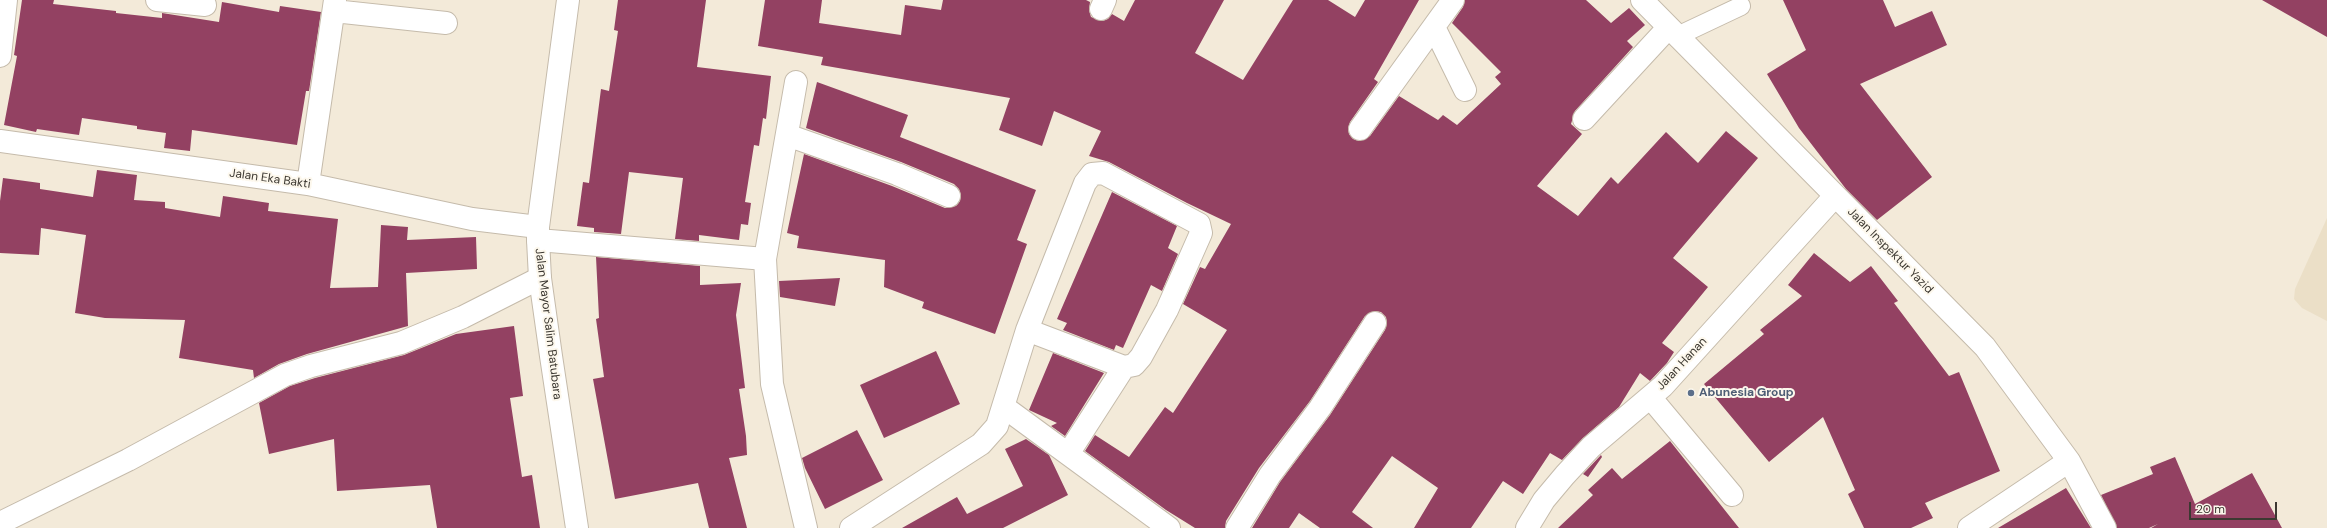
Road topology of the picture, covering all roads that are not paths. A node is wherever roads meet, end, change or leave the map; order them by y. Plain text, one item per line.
1 (6, 0) edge
2 (157, 0) edge
3 (568, 0) edge
4 (1453, 0) edge
5 (1642, 0) edge
6 (205, 5) dead end
7 (334, 6) edge
8 (1741, 6) dead end
9 (446, 22) dead end
10 (1434, 26) junction
11 (1672, 33) junction
12 (0, 56) edge
13 (796, 82) dead end
14 (1465, 90) dead end
15 (1584, 119) dead end
16 (1360, 129) dead end
17 (787, 135) junction
18 (0, 141) edge
19 (308, 184) junction
20 (949, 196) dead end
21 (1835, 196) junction
22 (538, 233) junction
23 (765, 259) junction
24 (540, 278) junction
25 (1375, 323) dead end
26 (1027, 330) junction
27 (1124, 367) junction
28 (1650, 397) junction
29 (1004, 407) junction
30 (1068, 454) junction
31 (2069, 461) junction
32 (1732, 495) dead end
33 (26, 520) edge
34 (0, 523) edge
35 (577, 528) edge
36 (806, 528) edge
37 (851, 528) edge
38 (1169, 528) edge
39 (1238, 528) edge
40 (1527, 528) edge
41 (1969, 528) edge
42 (2105, 528) edge

1 - 12 street
2 - 6 street
3 - 22 street, Jalan Mayor Salim Batubara
4 - 10 street
5 - 11 street, Jalan Inspektur Yazid
7 - 9 street
7 - 19 street
8 - 11 lane
10 - 14 street
10 - 16 street
11 - 15 street
11 - 21 street, Jalan Inspektur Yazid
13 - 17 street
17 - 20 street
17 - 23 street
18 - 19 street, Jalan Eka Bakti
19 - 22 street, Jalan Eka Bakti
21 - 28 street, Jalan Hanan
21 - 31 street, Jalan Inspektur Yazid
22 - 23 street, Jalan Eka Bakti
22 - 24 street, Jalan Mayor Salim Batubara
23 - 36 street
24 - 33 street
24 - 35 street, Jalan Mayor Salim Batubara
25 - 39 street
26 - 27 street
26 - 27 street
26 - 29 street
27 - 30 street
28 - 32 street
28 - 40 street, Jalan Hanan
29 - 30 street
29 - 37 street
30 - 38 street
31 - 41 street
31 - 42 street, Jalan Inspektur Yazid
33 - 34 street

